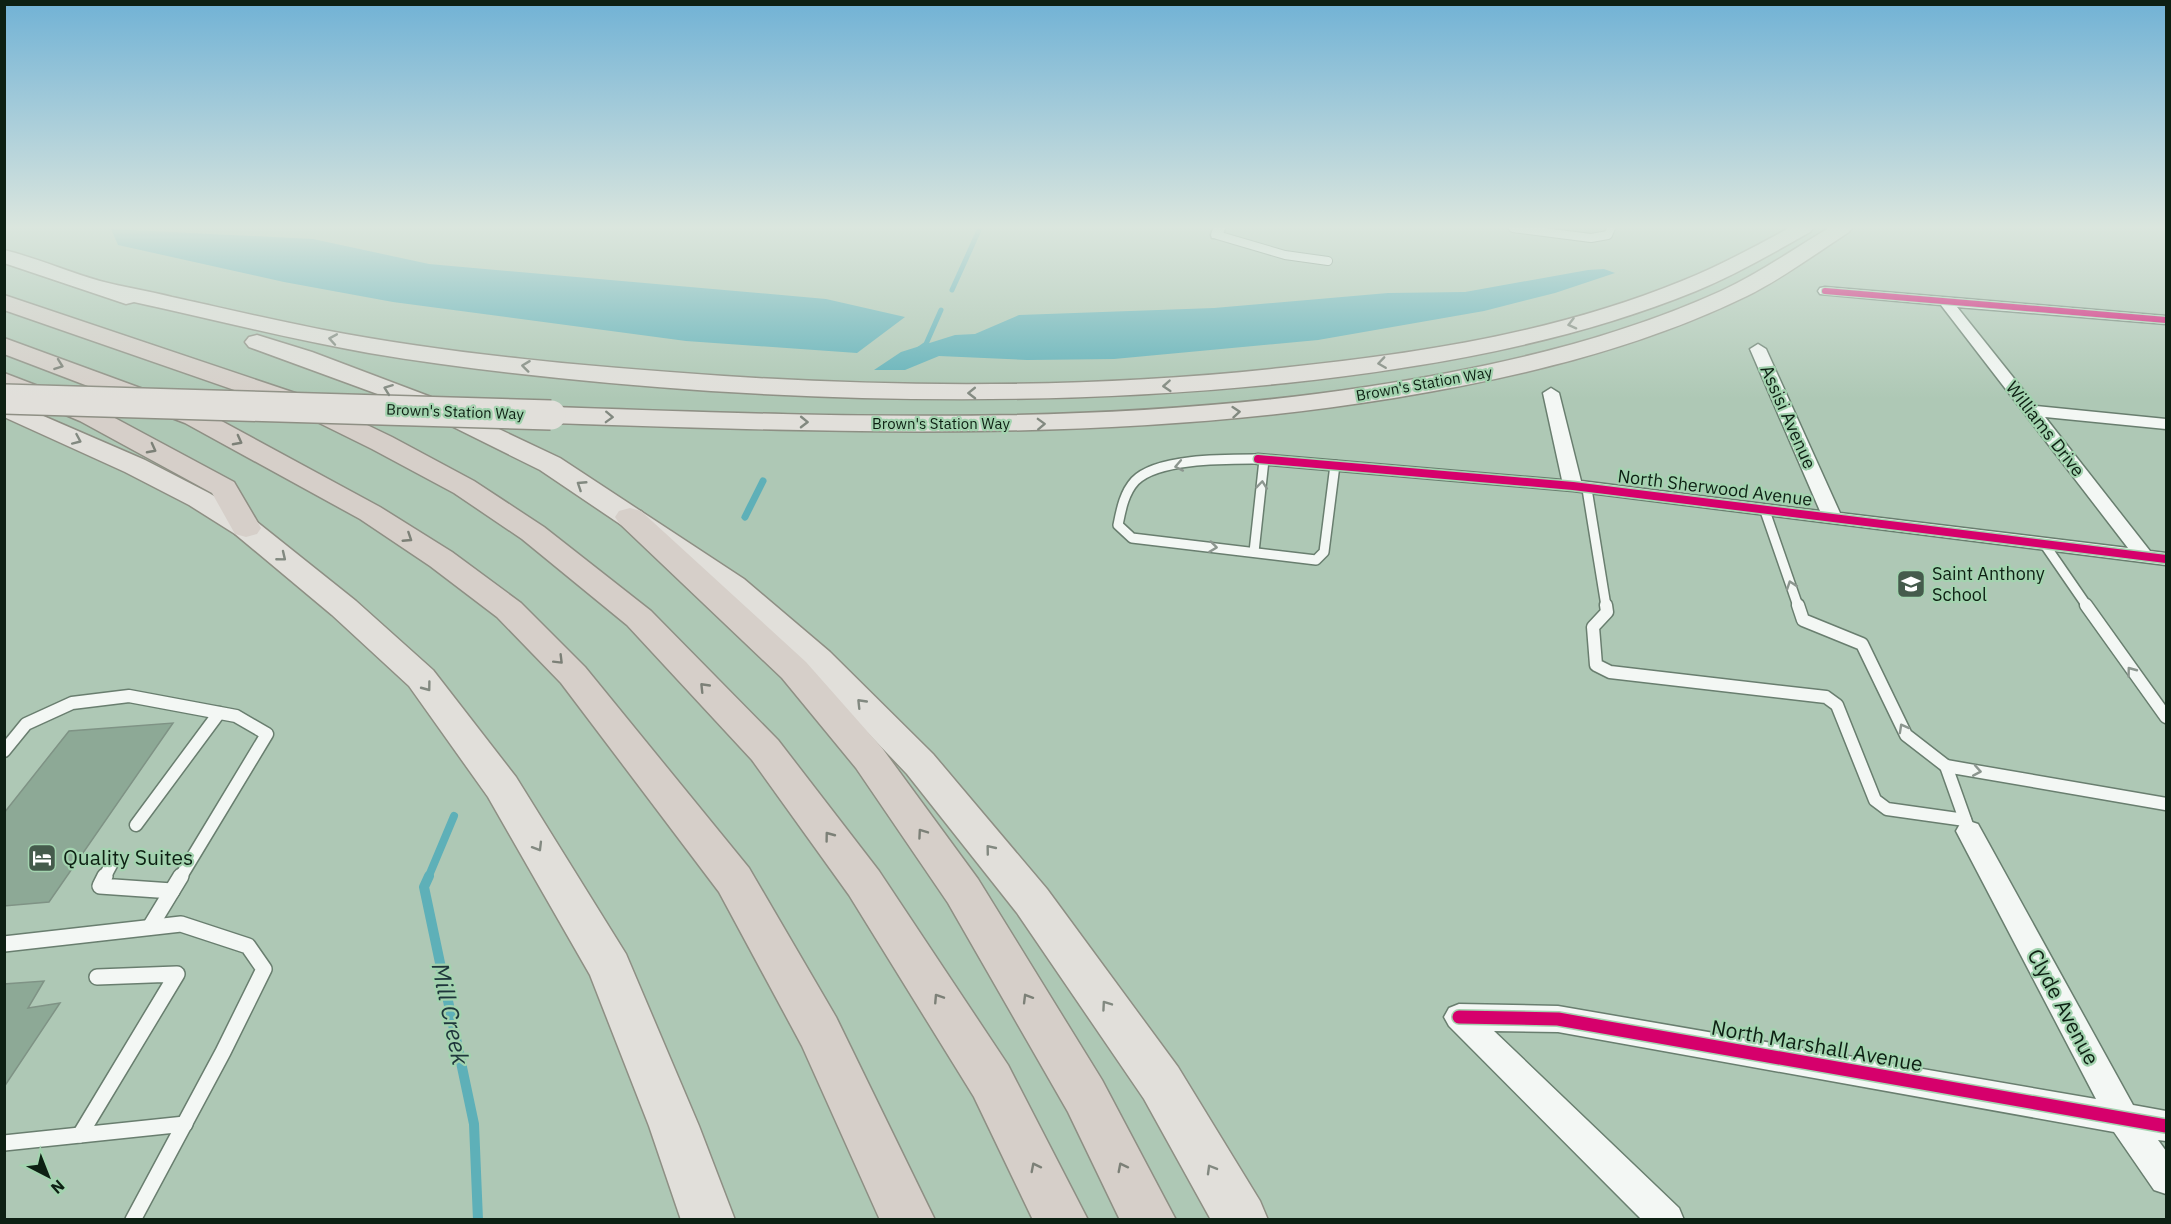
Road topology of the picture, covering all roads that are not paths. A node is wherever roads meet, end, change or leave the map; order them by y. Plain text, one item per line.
1 (94, 285) edge
2 (1691, 285) edge
3 (1749, 285) edge
4 (106, 289) junction
5 (1825, 291) dead end
6 (4, 302) edge
7 (1947, 302) junction
8 (2166, 320) edge
9 (4, 345) edge
10 (1758, 349) dead end
11 (4, 380) edge
12 (1551, 393) dead end
13 (4, 399) edge
14 (4, 408) edge
15 (2032, 411) junction
16 (2166, 424) edge
17 (1261, 459) junction
18 (1335, 465) junction
19 (1580, 488) junction
20 (1765, 511) junction
21 (630, 517) junction
22 (1833, 518) junction
23 (246, 528) junction
24 (2044, 545) junction
25 (1254, 552) junction
26 (2144, 556) junction
27 (2166, 559) edge
28 (219, 713) junction
29 (2166, 717) edge
30 (4, 751) edge
31 (1946, 766) junction
32 (2166, 804) edge
33 (136, 825) dead end
34 (1967, 825) junction
35 (112, 863) dead end
36 (172, 891) junction
37 (150, 927) junction
38 (4, 944) edge
39 (97, 977) dead end
40 (2122, 1118) junction
41 (184, 1124) junction
42 (2166, 1126) edge
43 (80, 1135) junction
44 (4, 1143) edge
45 (2166, 1178) edge
46 (133, 1220) edge
47 (708, 1220) edge
48 (908, 1220) edge
49 (1061, 1220) edge
50 (1149, 1220) edge
51 (1241, 1220) edge
52 (1667, 1220) edge

1 - 4 main road
2 -> 4 main road, Brown's Station Way
13 -> 3 main road, Brown's Station Way, bridge
21 -> 4 main road
5 - 7 street
49 -> 6 highway
7 - 8 street
7 - 15 street, Williams Drive
9 -> 48 highway
10 - 22 street, Assisi Avenue
11 -> 23 highway
12 - 19 street
14 -> 23 main road
15 - 16 street
15 - 26 street, Williams Drive
17 - 18 street, North Sherwood Avenue
25 -> 17 lane
17 -> 25 lane
18 - 19 street, North Sherwood Avenue
18 - 25 lane
19 - 20 street, North Sherwood Avenue
19 - 34 lane
20 - 22 street, North Sherwood Avenue
31 -> 20 lane
50 -> 21 highway
51 -> 21 main road
22 - 24 street, North Sherwood Avenue
23 -> 47 main road
24 - 26 street, North Sherwood Avenue
29 -> 24 lane
26 - 27 street, North Sherwood Avenue
28 - 30 lane
28 - 33 lane
28 - 36 lane
31 -> 32 lane
31 - 34 lane
34 - 40 street, Clyde Avenue
35 - 36 lane
36 - 37 lane
37 - 38 lane
37 - 41 lane
39 - 43 lane
40 - 42 street, North Marshall Avenue
40 - 45 street, Clyde Avenue
40 - 52 street, North Marshall Avenue
41 - 43 lane
41 - 46 lane
43 - 44 lane

